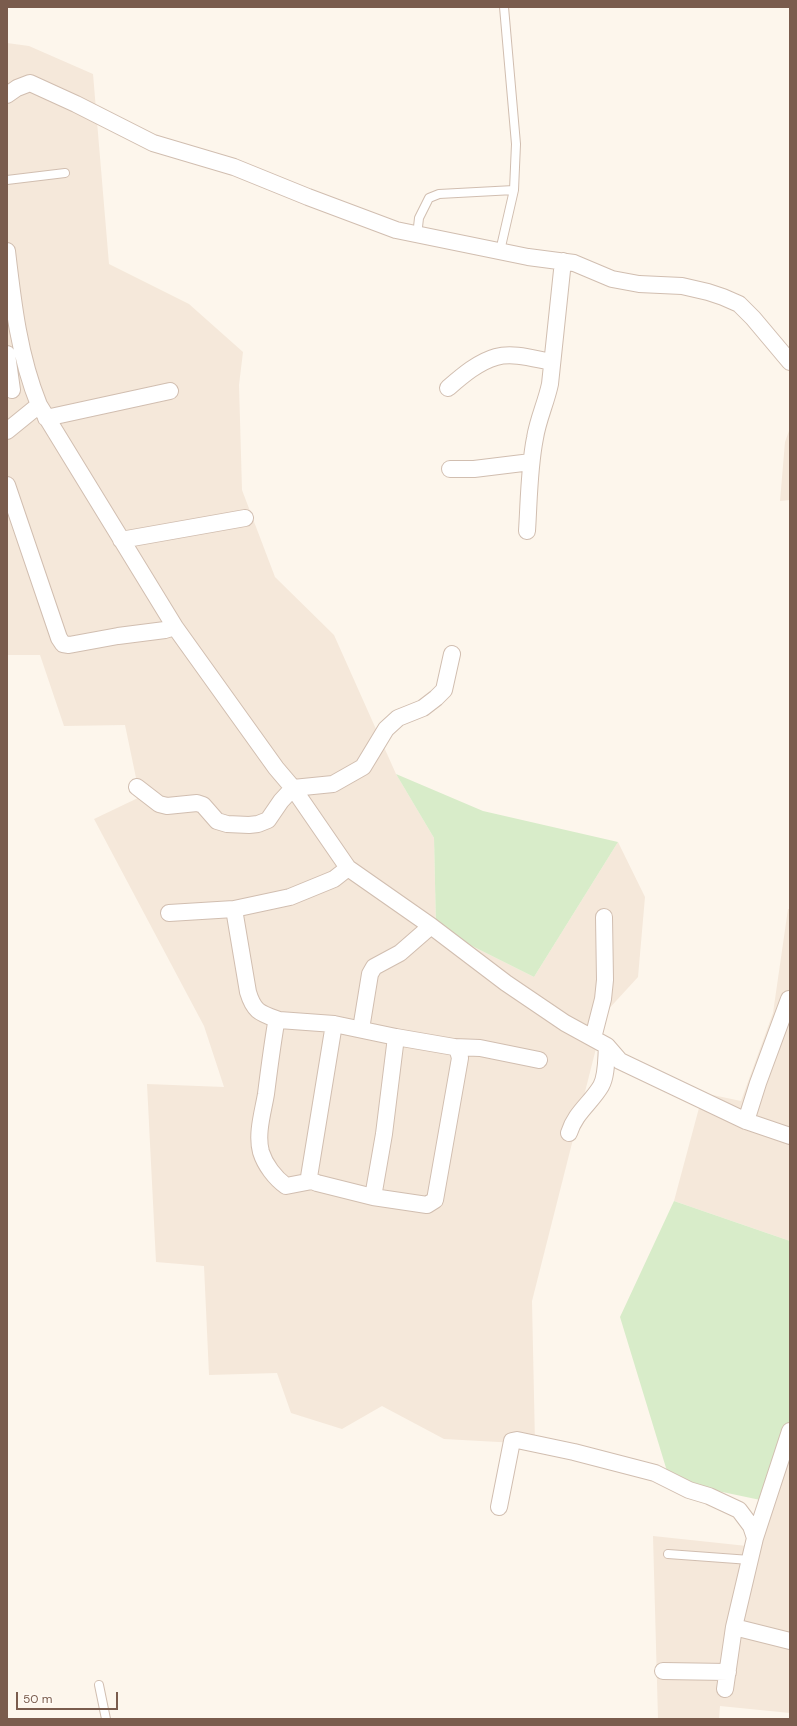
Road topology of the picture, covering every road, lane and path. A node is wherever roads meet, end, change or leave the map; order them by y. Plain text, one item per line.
1 (504, 7) edge
2 (7, 95) edge
3 (65, 173) dead end
4 (7, 180) edge
5 (514, 190) junction
6 (417, 236) junction
7 (500, 251) junction
8 (7, 257) edge
9 (563, 261) junction
10 (7, 354) edge
11 (552, 362) junction
12 (790, 362) edge
13 (448, 388) dead end
14 (12, 390) dead end
15 (170, 391) dead end
16 (42, 412) junction
17 (7, 431) edge
18 (531, 462) junction
19 (450, 469) dead end
20 (7, 484) edge
21 (245, 518) dead end
22 (527, 531) dead end
23 (121, 540) junction
24 (175, 627) junction
25 (452, 654) dead end
26 (137, 787) dead end
27 (293, 788) junction
28 (348, 868) junction
29 (234, 909) junction
30 (169, 913) dead end
31 (604, 917) dead end
32 (432, 926) junction
33 (789, 999) edge
34 (279, 1020) junction
35 (334, 1024) junction
36 (361, 1029) junction
37 (396, 1037) junction
38 (592, 1038) junction
39 (607, 1046) junction
40 (454, 1047) junction
41 (539, 1060) dead end
42 (746, 1121) junction
43 (569, 1133) dead end
44 (790, 1136) edge
45 (312, 1181) junction
46 (373, 1197) junction
47 (790, 1431) edge
48 (500, 1507) dead end
49 (755, 1538) junction
50 (668, 1554) dead end
51 (750, 1560) junction
52 (734, 1627) junction
53 (790, 1641) edge
54 (663, 1671) dead end
55 (728, 1672) junction
56 (99, 1685) dead end
57 (725, 1689) dead end
58 (106, 1719) edge

1 - 5 lane
2 - 6 street
3 - 4 lane
5 - 6 lane
5 - 7 lane
6 - 7 street
7 - 9 street
8 - 16 street
9 - 11 street
9 - 12 street
10 - 14 street
11 - 13 street
11 - 18 street
15 - 16 street
16 - 17 street
16 - 23 street
18 - 19 street
18 - 22 street
20 - 24 street
21 - 23 street
23 - 24 street
24 - 27 street
25 - 27 street
26 - 27 street
27 - 28 street
28 - 29 street
28 - 32 street
29 - 30 street
29 - 34 street
31 - 38 street
32 - 36 street
32 - 38 street
33 - 42 street
34 - 35 street
34 - 45 street
35 - 36 street
35 - 45 street
36 - 37 street
37 - 40 street
37 - 46 street
38 - 39 street
39 - 42 street
39 - 43 street
40 - 41 street
40 - 46 street
42 - 44 street
45 - 46 street
47 - 49 street
48 - 49 street
49 - 51 street
50 - 51 lane
51 - 52 street
52 - 53 street
52 - 55 street
54 - 55 street
55 - 57 street
56 - 58 lane

